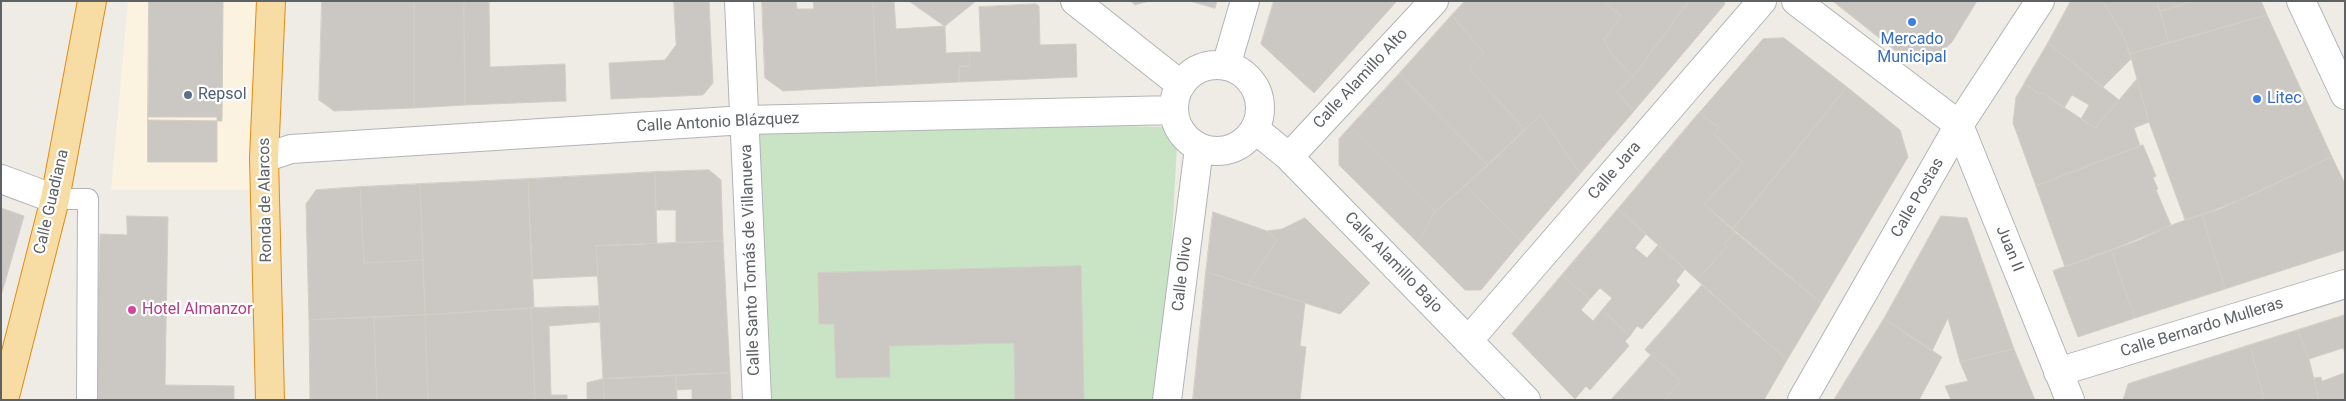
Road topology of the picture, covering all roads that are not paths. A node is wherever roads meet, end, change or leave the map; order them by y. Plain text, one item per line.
1 (92, 1) edge
2 (271, 1) edge
3 (739, 1) edge
4 (1075, 1) edge
5 (1245, 1) edge
6 (1434, 1) edge
7 (1762, 1) edge
8 (1796, 1) edge
9 (2040, 1) edge
10 (2301, 1) edge
11 (1226, 66) junction
12 (1181, 85) junction
13 (2345, 95) edge
14 (1174, 110) junction
15 (745, 120) junction
16 (1959, 125) junction
17 (1256, 130) junction
18 (1199, 148) junction
19 (1289, 157) junction
20 (264, 158) junction
21 (1, 179) edge
22 (55, 199) junction
23 (2345, 284) edge
24 (1468, 341) junction
25 (2058, 372) junction
26 (4, 400) edge
27 (87, 400) edge
28 (270, 400) edge
29 (757, 400) edge
30 (1167, 400) edge
31 (1526, 400) edge
32 (1802, 400) edge
33 (2070, 400) edge

1 - 22 highway, Calle Guadiana
2 - 20 highway, Ronda de Alarcos
3 - 15 street, Calle Santo Tomás de Villanueva
4 - 12 street
5 - 11 street
6 - 19 street, Calle Alamillo Alto
7 - 24 street, Calle Jara
8 - 16 street
9 - 16 street, Calle Postas
10 - 13 street
11 - 12 street
11 - 17 street
12 - 14 street
14 - 15 street, Calle Antonio Blázquez
14 - 18 street
15 - 20 street, Calle Antonio Blázquez
15 - 29 street, Calle Santo Tomás de Villanueva
16 - 25 street, Juan II
16 - 32 street, Calle Postas
17 - 18 street
17 - 19 street, Calle Alamillo Bajo
18 - 30 street, Calle Olivo
19 - 24 street, Calle Alamillo Bajo
20 - 28 highway, Ronda de Alarcos
21 - 22 street
22 - 26 highway, Calle Guadiana
22 - 27 lane
23 - 25 street, Calle Bernardo Mulleras
24 - 31 street, Calle Alamillo Bajo
25 - 33 street, Juan II

